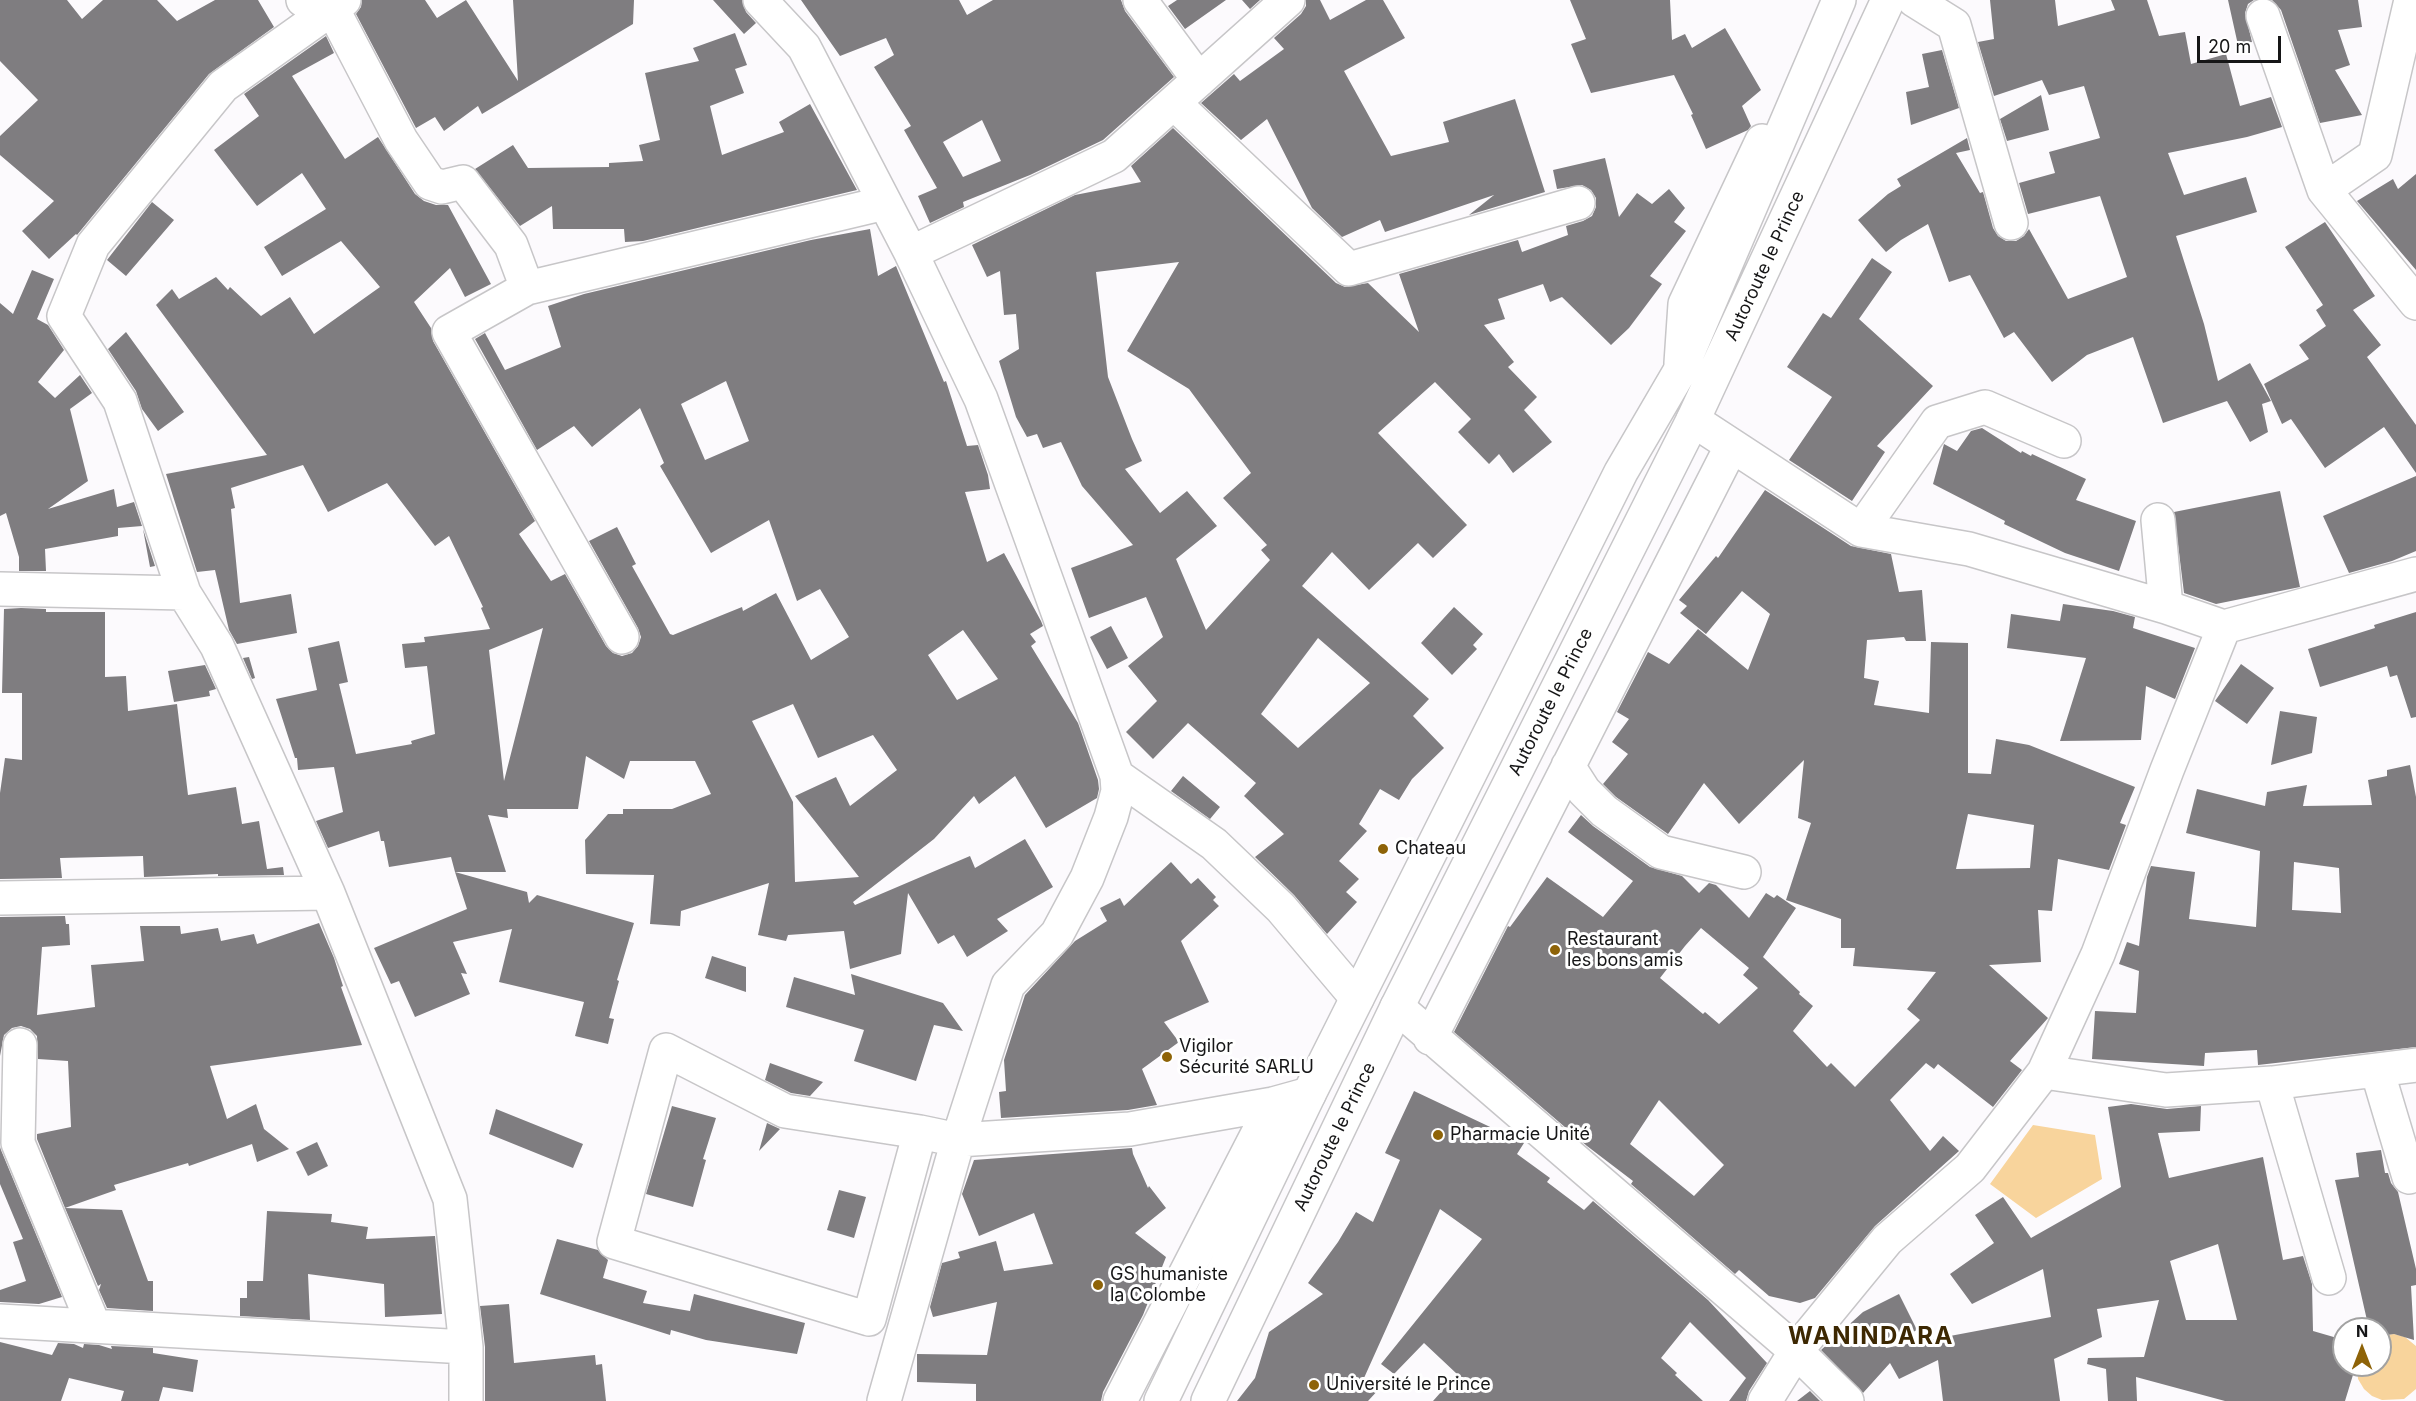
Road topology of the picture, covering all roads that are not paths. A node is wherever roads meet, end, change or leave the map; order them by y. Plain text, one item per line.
1 (760, 0) edge
2 (1140, 0) edge
3 (1288, 0) edge
4 (1825, 0) edge
5 (1839, 0) edge
6 (1888, 0) edge
7 (1914, 0) edge
8 (2411, 0) edge
9 (326, 3) edge
10 (2263, 16) dead end
11 (1199, 80) junction
12 (1174, 103) junction
13 (2324, 190) junction
14 (885, 203) junction
15 (1578, 203) dead end
16 (2011, 223) dead end
17 (911, 253) junction
18 (2410, 284) edge
19 (527, 288) junction
20 (1680, 371) junction
21 (1693, 420) junction
22 (2064, 441) dead end
23 (1731, 447) junction
24 (2158, 520) dead end
25 (1861, 530) junction
26 (2416, 574) edge
27 (0, 589) edge
28 (184, 593) junction
29 (2166, 606) junction
30 (2224, 627) junction
31 (622, 637) dead end
32 (1568, 766) junction
33 (1117, 776) junction
34 (1744, 872) dead end
35 (328, 893) junction
36 (0, 898) edge
37 (1358, 998) junction
38 (1397, 1007) junction
39 (1430, 1038) junction
40 (20, 1046) dead end
41 (2416, 1065) edge
42 (2377, 1070) junction
43 (2044, 1072) junction
44 (2272, 1083) junction
45 (1309, 1094) junction
46 (1273, 1104) junction
47 (920, 1132) junction
48 (958, 1140) junction
49 (2409, 1177) dead end
50 (2329, 1278) dead end
51 (0, 1321) edge
52 (94, 1326) junction
53 (466, 1347) junction
54 (1796, 1351) junction
55 (466, 1401) edge
56 (884, 1401) edge
57 (1120, 1401) edge
58 (1161, 1401) edge
59 (1208, 1401) edge
60 (1765, 1401) edge
61 (1847, 1401) edge

1 - 14 street
2 - 11 street
3 - 11 street
4 - 20 street
5 - 20 street, Autoroute le Prince
6 - 21 street, Autoroute le Prince
7 - 16 street
8 - 13 street
9 - 19 street
9 - 28 street
10 - 13 street
11 - 12 street
12 - 15 street
12 - 17 street
13 - 18 street
14 - 17 street
14 - 19 street
17 - 33 street
19 - 31 street
20 - 37 street, Autoroute le Prince
21 - 23 street
21 - 38 street, Autoroute le Prince
22 - 25 street
23 - 25 street
23 - 32 street
24 - 29 street
25 - 29 street
26 - 30 street
27 - 28 street
28 - 35 street
29 - 30 street
30 - 43 street
32 - 34 street
32 - 39 street
33 - 37 street
33 - 48 street
35 - 36 street
35 - 53 street
37 - 45 street, Autoroute le Prince
38 - 39 street
38 - 59 street, Autoroute le Prince
39 - 54 street
40 - 52 street
41 - 42 street
42 - 44 street
42 - 49 street
43 - 44 street
43 - 54 street
44 - 50 street
45 - 46 street
45 - 58 street, Autoroute le Prince
46 - 48 street
46 - 57 street
47 - 47 street
47 - 48 street
48 - 56 street
51 - 52 street
52 - 53 street
53 - 55 street
54 - 60 street
54 - 61 street

